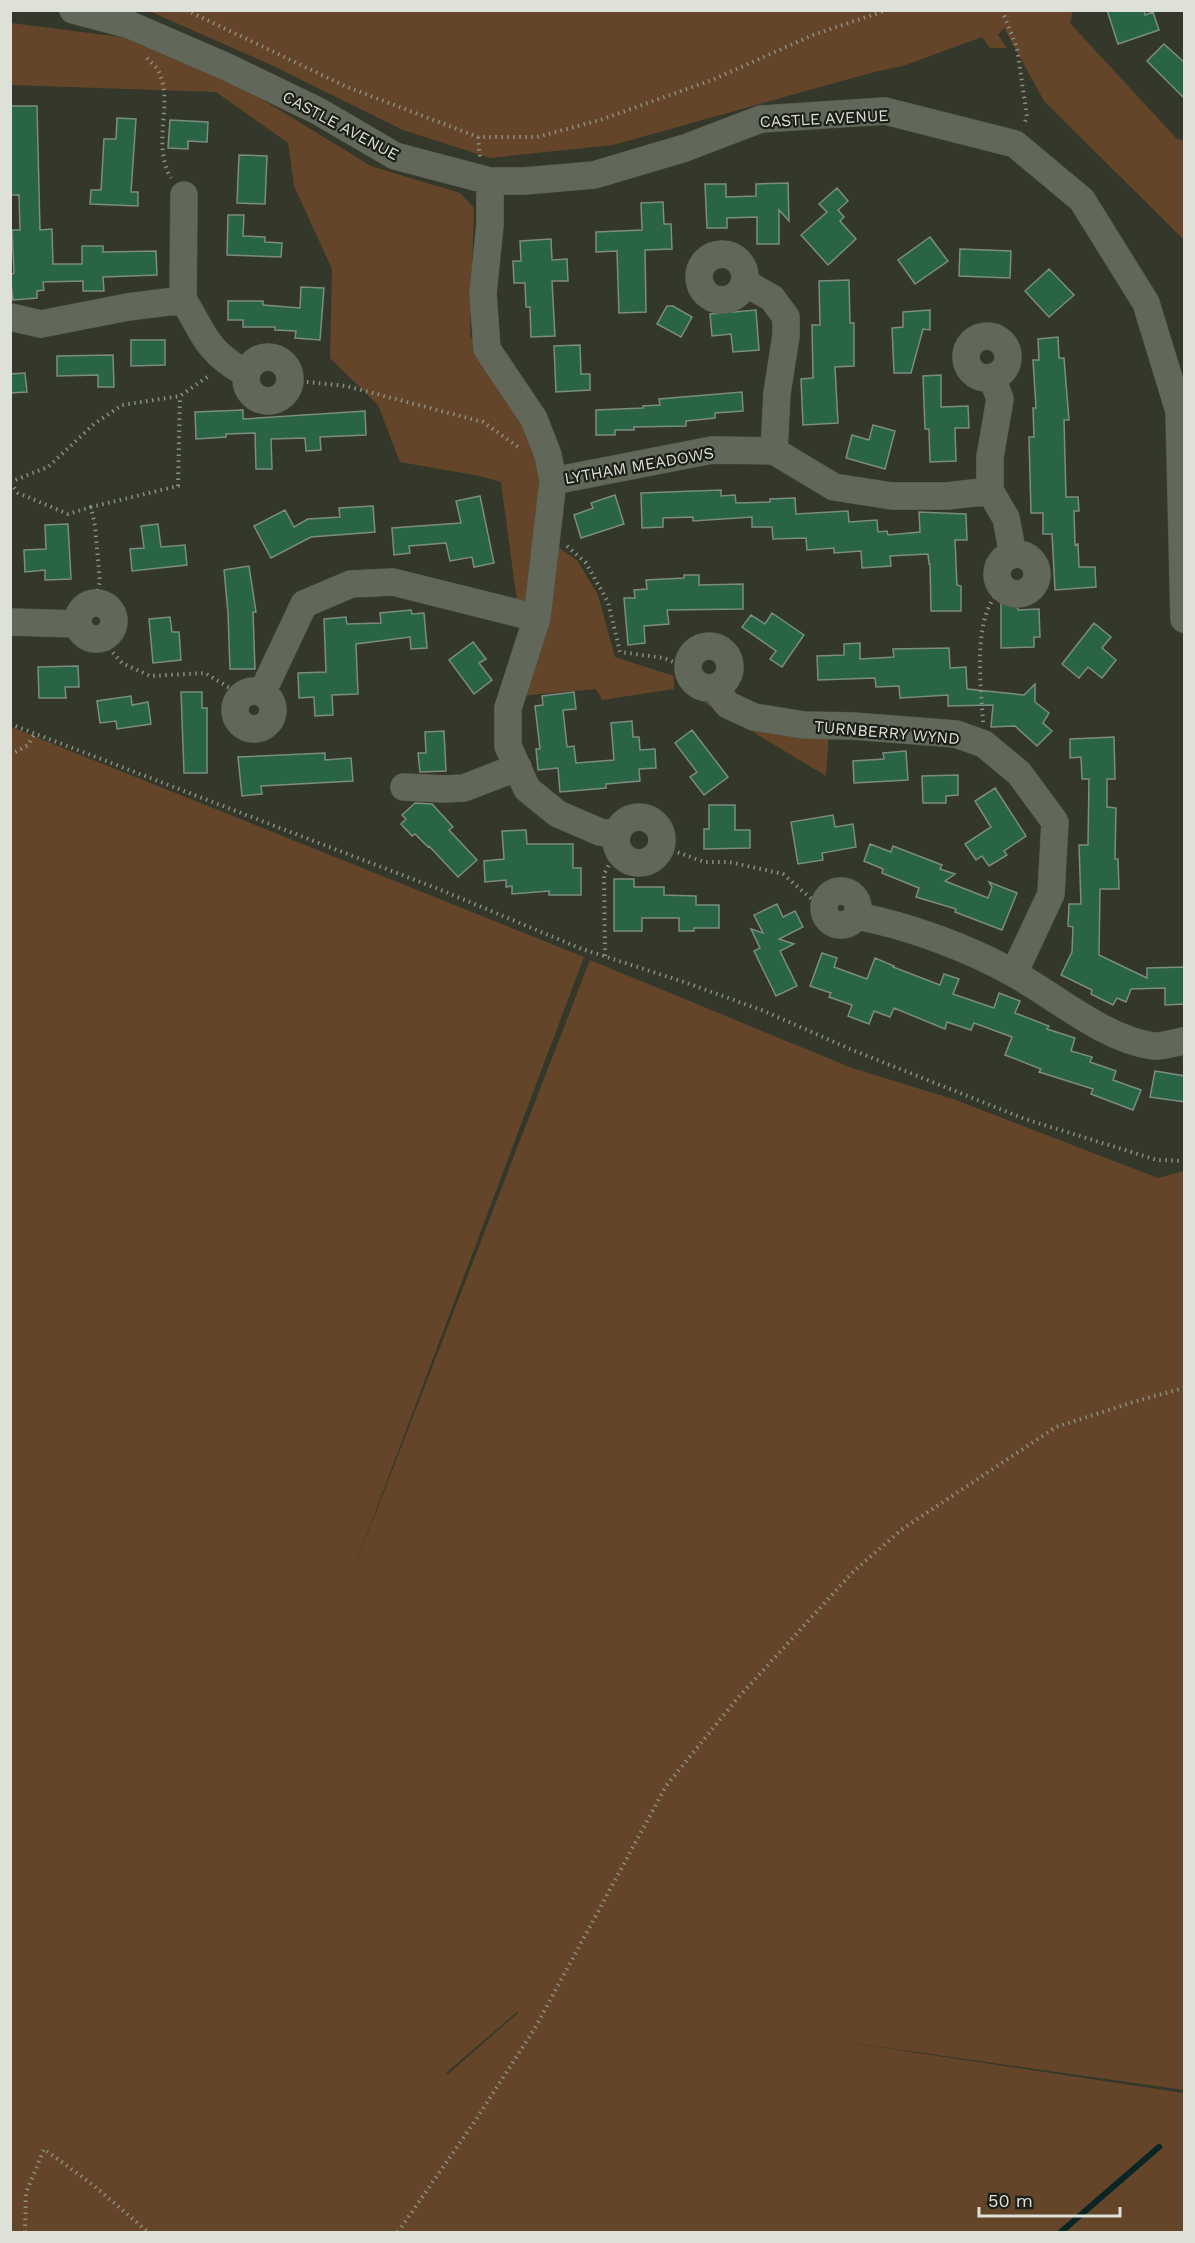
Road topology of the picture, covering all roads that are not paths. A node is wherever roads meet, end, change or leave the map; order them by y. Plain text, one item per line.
1 (73, 10) edge
2 (490, 181) junction
3 (184, 195) road end
4 (745, 283) dead end
5 (183, 300) junction
6 (10, 317) edge
7 (992, 377) dead end
8 (289, 380) road end
9 (774, 452) junction
10 (550, 468) junction
11 (990, 491) junction
12 (1003, 589) road end
13 (537, 618) junction
14 (1185, 619) edge
15 (10, 622) edge
16 (78, 624) junction
17 (714, 688) junction
18 (252, 694) road end
19 (518, 767) junction
20 (404, 787) dead end
21 (661, 846) road end
22 (823, 909) road end
23 (1014, 973) junction
24 (1185, 1041) edge

1 - 2 street, CASTLE AVENUE
2 - 10 street
2 - 14 street, CASTLE AVENUE
3 - 5 street
4 - 9 street
5 - 6 street
5 - 8 street
7 - 11 street
9 - 10 street, LYTHAM MEADOWS
9 - 11 street, LYTHAM MEADOWS
10 - 13 street, LYTHAM MEADOWS
11 - 12 street
13 - 18 street
13 - 19 street, LYTHAM MEADOWS
15 - 16 street
16 - 16 street
17 - 17 street, TURNBERRY WYND
17 - 23 street, TURNBERRY WYND
19 - 20 street
19 - 21 street, LYTHAM MEADOWS
22 - 23 street
23 - 24 street

